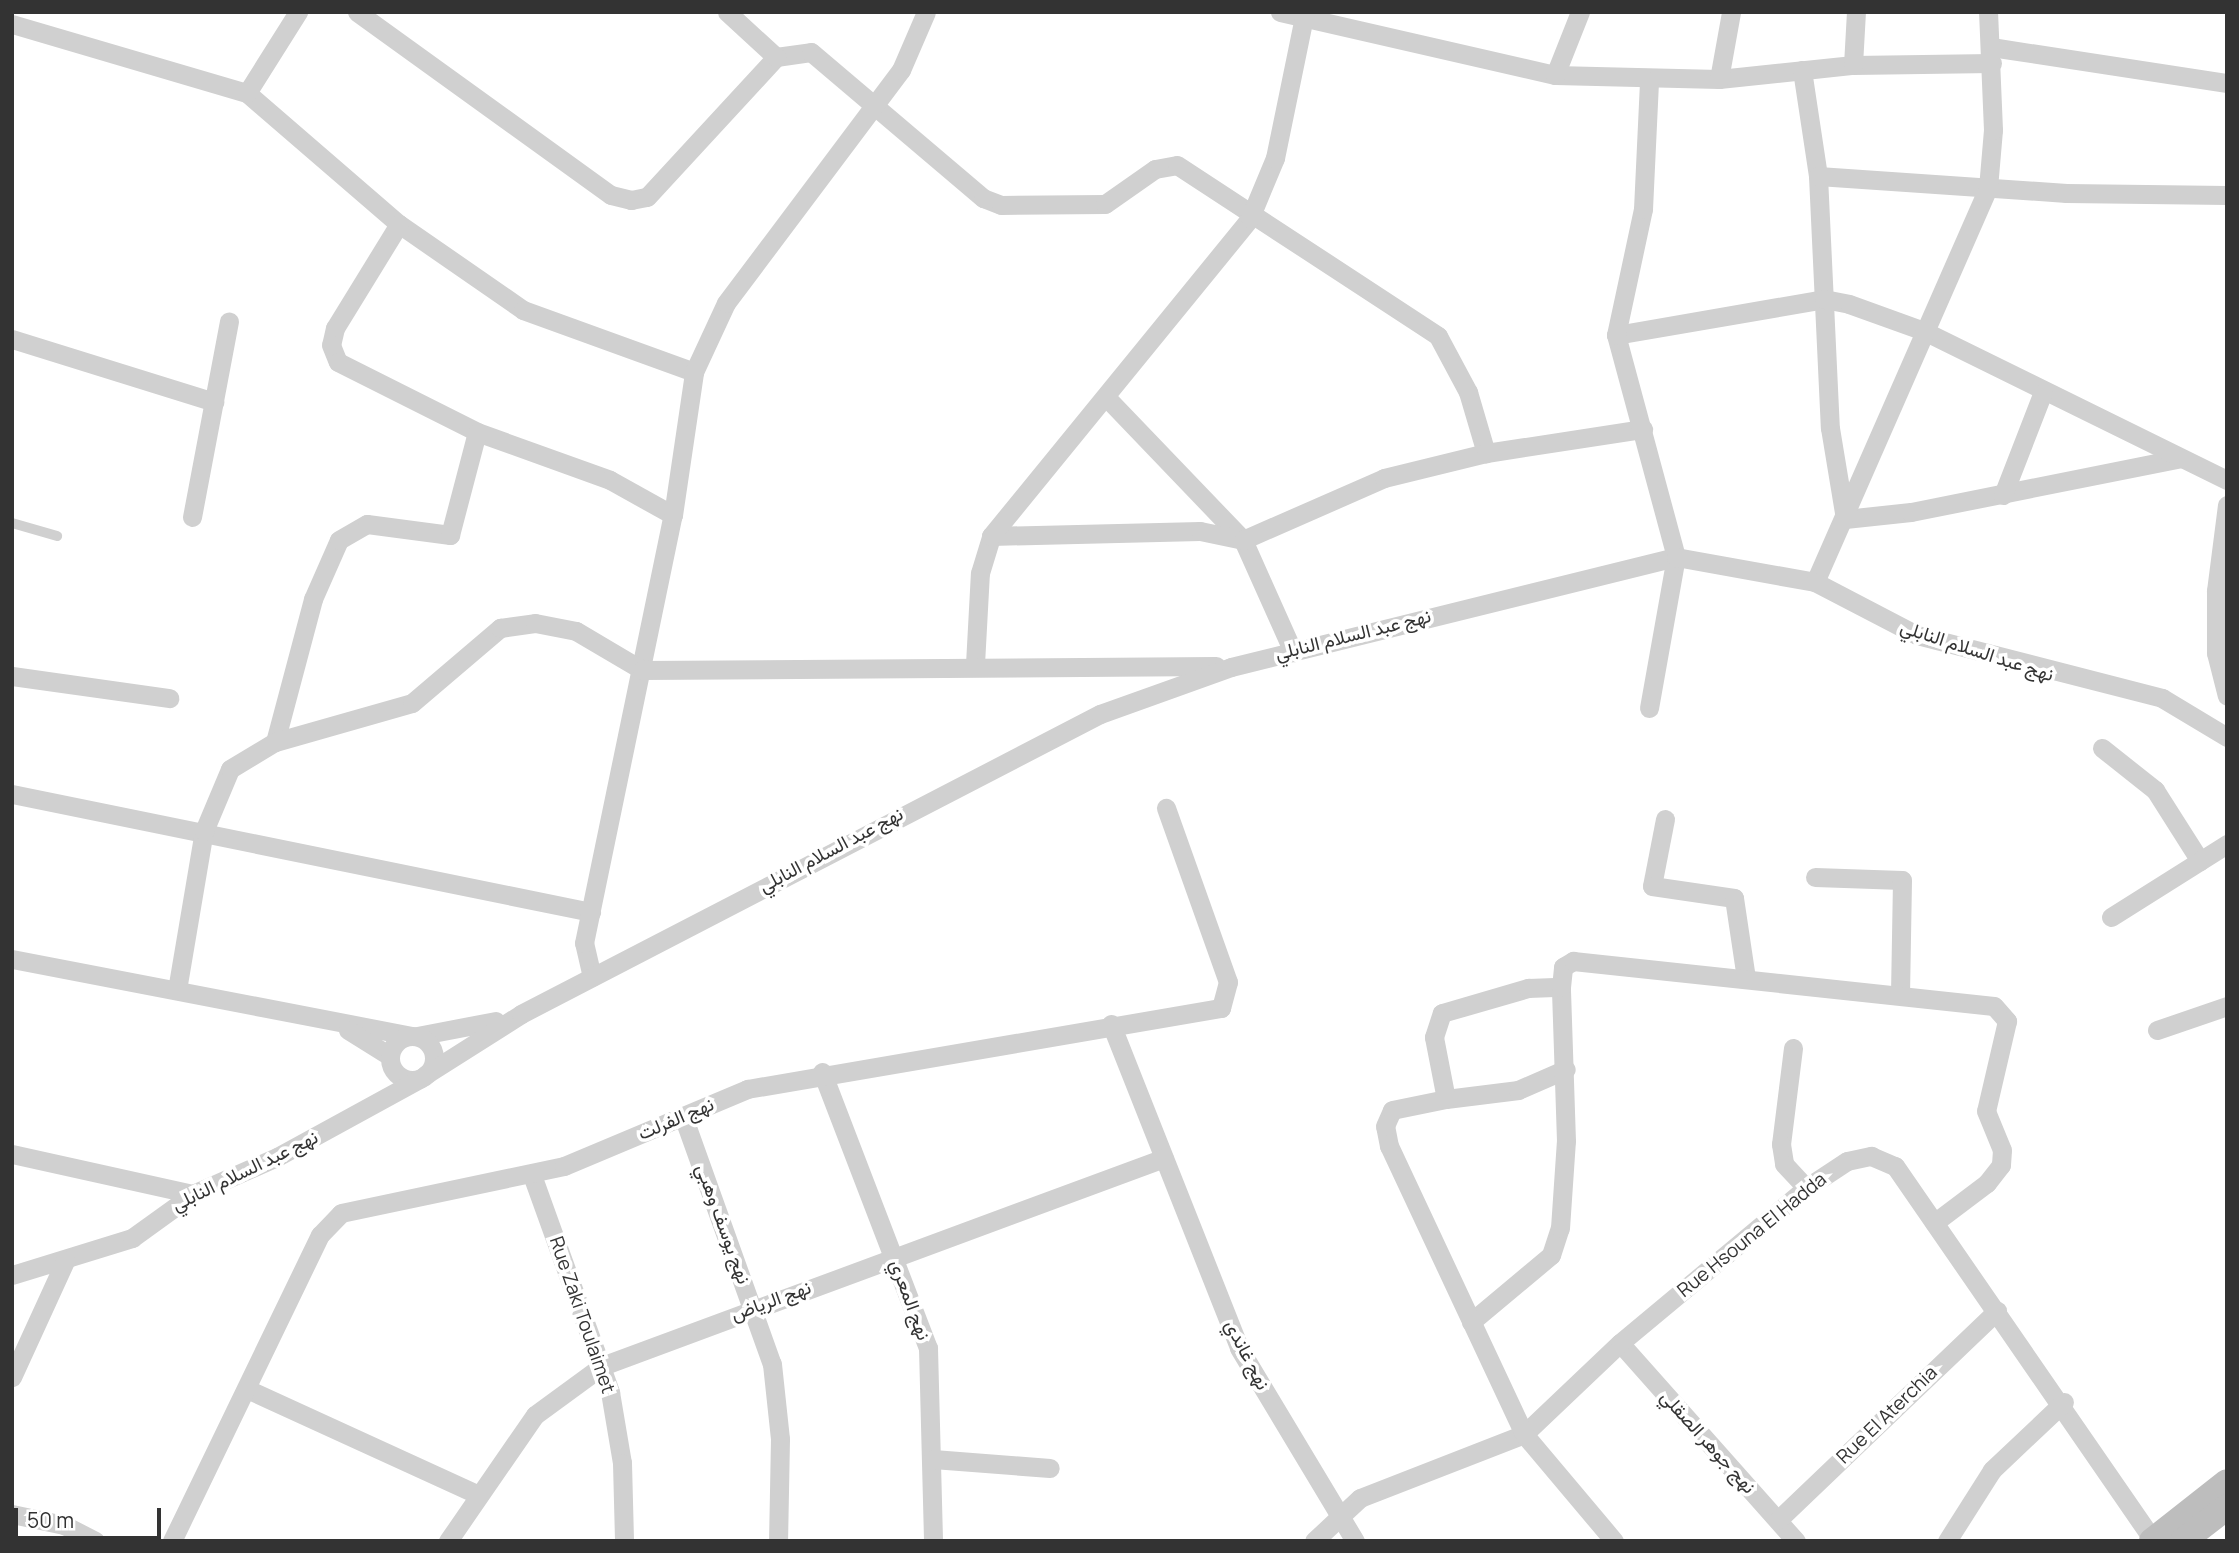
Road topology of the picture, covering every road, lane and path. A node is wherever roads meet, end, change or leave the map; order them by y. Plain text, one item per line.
1 (298, 12) edge
2 (357, 12) edge
3 (727, 12) edge
4 (926, 12) edge
5 (1280, 12) edge
6 (1580, 12) edge
7 (1731, 12) edge
8 (1856, 12) edge
9 (1988, 12) edge
10 (1304, 16) edge
11 (12, 24) edge
12 (1991, 55) junction
13 (776, 57) junction
14 (1853, 65) junction
15 (1802, 70) junction
16 (1555, 75) junction
17 (1719, 79) junction
18 (1650, 80) junction
19 (2227, 83) edge
20 (247, 93) junction
21 (873, 106) junction
22 (1818, 176) junction
23 (1988, 188) junction
24 (2227, 195) edge
25 (1250, 218) junction
26 (400, 224) junction
27 (1824, 299) junction
28 (229, 321) dead end
29 (1924, 331) junction
30 (1616, 335) junction
31 (12, 339) edge
32 (694, 373) junction
33 (2043, 392) junction
34 (1106, 397) junction
35 (214, 402) junction
36 (1643, 429) junction
37 (477, 432) junction
38 (1486, 453) junction
39 (2181, 458) junction
40 (2227, 480) edge
41 (2003, 495) junction
42 (2227, 505) edge
43 (673, 515) junction
44 (192, 517) dead end
45 (1845, 519) junction
46 (12, 523) edge
47 (57, 536) dead end
48 (991, 536) junction
49 (1243, 540) junction
50 (1676, 556) junction
51 (1815, 582) junction
52 (1293, 652) junction
53 (975, 664) junction
54 (1231, 667) junction
55 (642, 670) junction
56 (12, 676) edge
57 (2227, 696) edge
58 (169, 698) dead end
59 (1649, 708) dead end
60 (2227, 737) edge
61 (275, 742) junction
62 (2102, 748) dead end
63 (12, 794) edge
64 (1166, 808) dead end
65 (1665, 819) dead end
66 (204, 831) junction
67 (2227, 845) edge
68 (2200, 861) junction
69 (1815, 877) dead end
70 (591, 912) junction
71 (2111, 917) dead end
72 (12, 959) edge
73 (592, 976) junction
74 (1746, 978) junction
75 (1561, 987) junction
76 (177, 990) junction
77 (1900, 992) junction
78 (2227, 1006) edge
79 (520, 1014) junction
80 (331, 1021) junction
81 (1111, 1024) junction
82 (2157, 1030) dead end
83 (414, 1036) junction
84 (1793, 1048) dead end
85 (391, 1058) junction
86 (1566, 1069) junction
87 (822, 1072) junction
88 (423, 1077) junction
89 (1446, 1098) junction
90 (361, 1112) junction
91 (683, 1116) junction
92 (12, 1154) edge
93 (1164, 1158) junction
94 (532, 1175) junction
95 (1806, 1188) junction
96 (193, 1194) junction
97 (1934, 1223) junction
98 (895, 1256) junction
99 (65, 1261) junction
100 (12, 1275) edge
101 (753, 1307) junction
102 (1997, 1311) junction
103 (1471, 1322) junction
104 (1620, 1342) junction
105 (602, 1366) junction
106 (12, 1377) edge
107 (247, 1388) junction
108 (2064, 1402) junction
109 (1524, 1434) junction
110 (933, 1459) junction
111 (1050, 1468) dead end
112 (2227, 1482) edge
113 (478, 1495) junction
114 (2227, 1507) edge
115 (1338, 1512) junction
116 (12, 1514) edge
117 (1778, 1520) junction
118 (2152, 1540) edge
119 (95, 1541) edge
120 (172, 1541) edge
121 (448, 1541) edge
122 (624, 1541) edge
123 (778, 1541) edge
124 (933, 1541) edge
125 (1314, 1541) edge
126 (1355, 1541) edge
127 (1614, 1541) edge
128 (1796, 1541) edge
129 (1947, 1541) edge
130 (2183, 1541) edge

1 - 20 street
2 - 13 street
3 - 13 street
4 - 21 street
5 - 10 street
6 - 16 street
7 - 17 street
8 - 14 street
9 - 12 street
10 - 16 street
10 - 25 street
11 - 20 street
12 - 14 street
12 - 19 street
12 - 23 street
13 - 21 street
14 - 15 street
15 - 17 street
15 - 22 street
16 - 18 street
17 - 18 street
18 - 30 street
20 - 26 street
21 - 25 street
21 - 32 street
22 - 23 street
22 - 27 street
23 - 24 street
23 - 29 street
25 - 34 street
25 - 38 street
26 - 32 street
26 - 37 street
27 - 29 street
27 - 30 street
27 - 45 street
28 - 35 street
29 - 33 street
29 - 45 street
30 - 36 street
31 - 35 street
32 - 43 street
33 - 39 street
33 - 41 street
34 - 48 street
34 - 49 street
35 - 44 street
36 - 38 street
36 - 50 street
37 - 43 street
37 - 61 street
38 - 49 street
39 - 40 street
39 - 41 street
41 - 45 street
42 - 57 street
43 - 55 street
45 - 51 street
46 - 47 lane
48 - 49 street
48 - 53 street
49 - 52 street
50 - 51 street, نهج عبد السلام النابلي
50 - 52 street, نهج عبد السلام النابلي
50 - 59 street
51 - 60 street, نهج عبد السلام النابلي
52 - 54 street, نهج عبد السلام النابلي
53 - 54 street
53 - 55 street
54 - 73 street, نهج عبد السلام النابلي
55 - 61 street
55 - 70 street
56 - 58 street
61 - 66 street
62 - 68 street
63 - 66 street
64 - 81 street, نهج الفرلت
65 - 74 street
66 - 70 street
66 - 76 street
67 - 68 street
68 - 71 street
69 - 77 street
70 - 73 street
72 - 76 street, نهج عبد السلام النابلي
73 - 79 street, نهج عبد السلام النابلي
74 - 75 street
74 - 77 street
75 - 86 street
75 - 89 street
76 - 80 street, نهج عبد السلام النابلي
77 - 97 street
78 - 82 street
79 - 83 street, نهج عبد السلام النابلي
79 - 88 street, نهج عبد السلام النابلي
80 - 83 street, نهج عبد السلام النابلي
80 - 85 street
81 - 87 street, نهج الفرلت
81 - 93 street, نهج غاندي
83 - 85 street
83 - 88 street
84 - 95 street
85 - 88 street
85 - 90 street, نهج عبد السلام النابلي
86 - 89 street
86 - 103 street
87 - 91 street, نهج الفرلت
87 - 98 street, نهج المعري
88 - 90 street, نهج عبد السلام النابلي
89 - 103 street
90 - 96 street, نهج عبد السلام النابلي
91 - 94 street, نهج الفرلت
91 - 101 street, نهج يوسف وهبي
92 - 96 street
93 - 98 street, نهج الرياض
93 - 115 street, نهج غاندي
94 - 105 street, Rue Zaki Toulaimet
94 - 107 street, نهج الفرلت
95 - 97 street, Rue Hsouna El Hadda
95 - 104 street, Rue Hsouna El Hadda
96 - 99 street, نهج عبد السلام النابلي
97 - 102 street, Rue Hsouna El Hadda
98 - 101 street, نهج الرياض
98 - 110 street, نهج المعري
99 - 100 street, نهج عبد السلام النابلي
99 - 106 street
101 - 105 street, نهج الرياض
101 - 123 street, نهج يوسف وهبي
102 - 108 street, Rue Hsouna El Hadda
102 - 117 street, Rue El Aterchia
103 - 109 street
104 - 109 street, Rue Hsouna El Hadda
104 - 117 street, نهج جوهر الصقلي
105 - 113 street, نهج الرياض
105 - 122 street, Rue Zaki Toulaimet
107 - 113 street
107 - 120 street, نهج الفرلت
108 - 118 street, Rue Hsouna El Hadda
108 - 129 street
109 - 115 street, Rue Hsouna El Hadda
109 - 127 street
110 - 111 street
110 - 124 street, نهج المعري
112 - 118 main road
113 - 121 street, نهج الرياض
114 - 130 main road
115 - 125 street, Rue Hsouna El Hadda
115 - 126 street, نهج غاندي
116 - 119 street
117 - 128 street, نهج جوهر الصقلي

